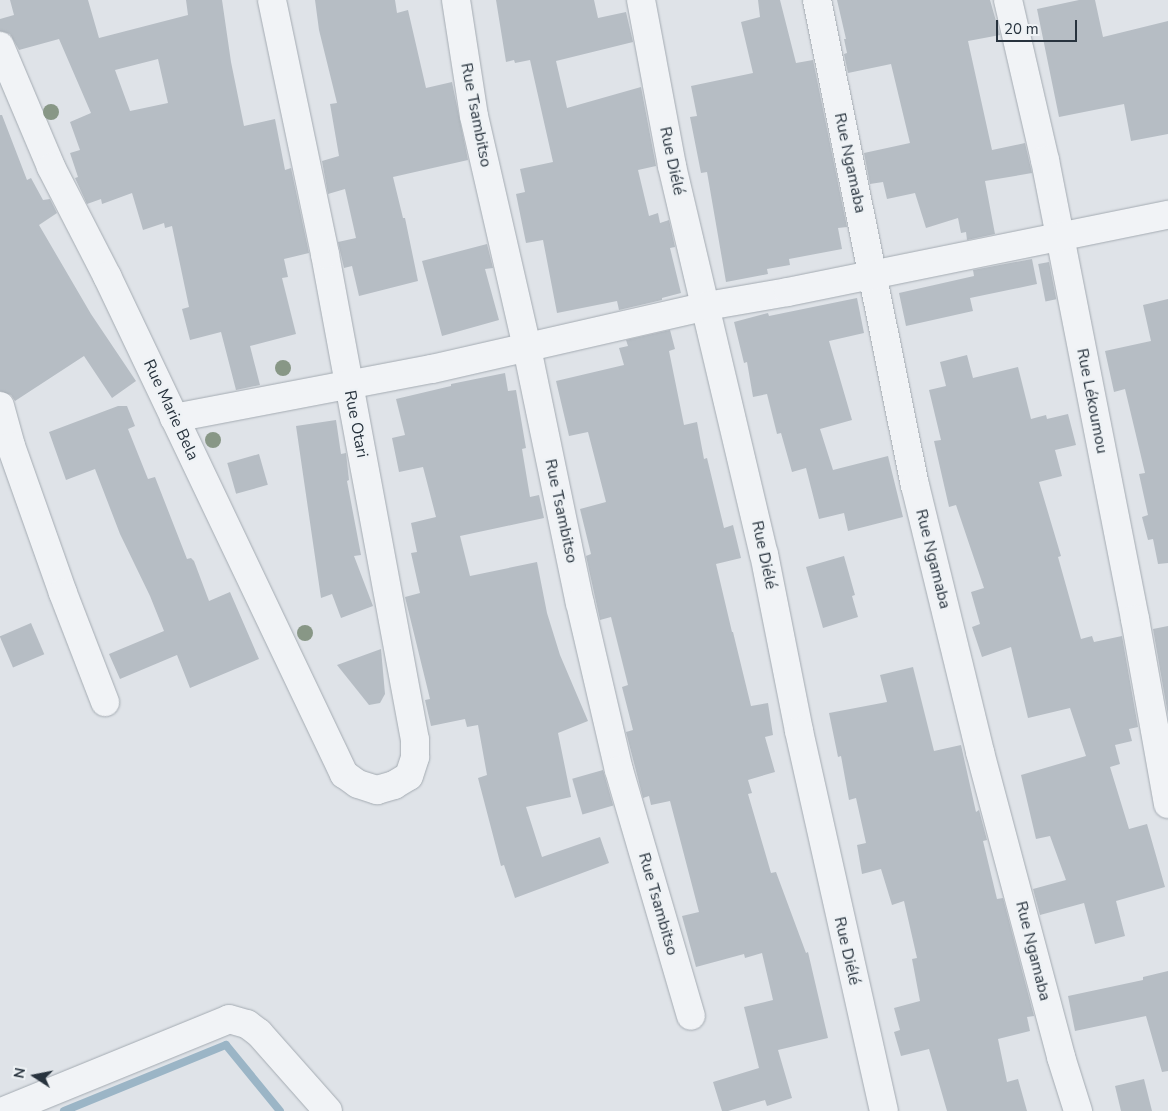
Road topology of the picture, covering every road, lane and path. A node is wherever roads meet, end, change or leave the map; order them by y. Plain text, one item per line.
1 (272, 0) edge
2 (456, 0) edge
3 (641, 0) edge
4 (817, 0) edge
5 (1008, 0) edge
6 (0, 46) edge
7 (1168, 215) edge
8 (1060, 237) junction
9 (874, 274) junction
10 (707, 306) junction
11 (527, 348) junction
12 (349, 384) junction
13 (0, 406) edge
14 (174, 418) junction
15 (106, 702) dead end
16 (344, 774) joint
17 (1168, 804) edge
18 (691, 1016) dead end
19 (4, 1111) edge
20 (328, 1111) edge
21 (884, 1111) edge
22 (1078, 1111) edge

1 - 12 street, Rue Otari
2 - 11 street, Rue Tsambitso
3 - 10 street, Rue Diélé
4 - 9 street, Rue Ngamaba
5 - 8 street, Rue Lékoumou
6 - 14 street, Rue Marie Bela
7 - 8 street
8 - 9 street
8 - 17 street, Rue Lékoumou
9 - 10 street
9 - 22 street, Rue Ngamaba
10 - 11 street
10 - 21 street, Rue Diélé
11 - 12 street
11 - 18 street, Rue Tsambitso
12 - 14 street
12 - 16 street, Rue Otari
13 - 15 street
14 - 16 street, Rue Marie Bela
19 - 20 street

